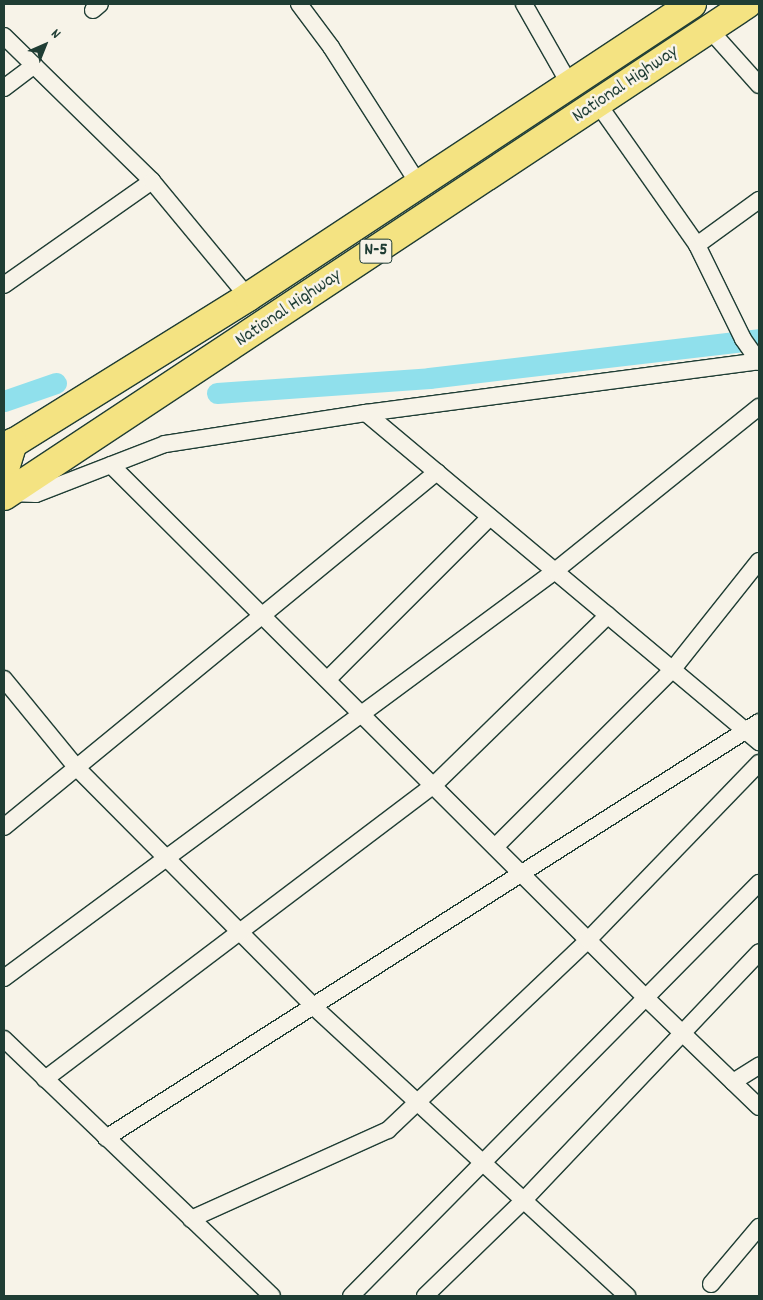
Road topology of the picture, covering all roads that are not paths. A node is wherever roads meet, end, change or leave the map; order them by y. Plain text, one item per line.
1 (299, 4) edge
2 (524, 4) edge
3 (747, 4) edge
4 (686, 5) edge
5 (709, 29) junction
6 (4, 36) edge
7 (34, 65) junction
8 (570, 85) junction
9 (759, 86) edge
10 (4, 88) edge
11 (598, 104) junction
12 (152, 181) junction
13 (420, 186) junction
14 (759, 200) edge
15 (697, 245) junction
16 (4, 285) edge
17 (248, 297) junction
18 (759, 361) edge
19 (759, 407) edge
20 (366, 413) junction
21 (9, 445) edge
22 (111, 465) junction
23 (437, 472) junction
24 (5, 487) edge
25 (490, 517) junction
26 (759, 561) edge
27 (555, 571) junction
28 (262, 614) junction
29 (608, 615) junction
30 (673, 669) junction
31 (4, 679) edge
32 (328, 679) junction
33 (362, 714) junction
34 (753, 726) edge
35 (759, 742) edge
36 (759, 763) edge
37 (76, 767) junction
38 (434, 785) junction
39 (4, 827) edge
40 (495, 847) junction
41 (166, 858) junction
42 (520, 872) junction
43 (759, 883) edge
44 (239, 931) junction
45 (588, 940) junction
46 (759, 952) edge
47 (4, 978) edge
48 (646, 998) junction
49 (312, 1005) junction
50 (681, 1032) junction
51 (4, 1039) edge
52 (759, 1066) edge
53 (45, 1079) junction
54 (733, 1082) junction
55 (417, 1103) junction
56 (759, 1107) edge
57 (106, 1138) junction
58 (482, 1163) junction
59 (523, 1201) junction
60 (191, 1219) junction
61 (756, 1236) edge
62 (711, 1284) dead end
63 (272, 1296) edge
64 (351, 1296) edge
65 (424, 1296) edge
66 (626, 1296) edge

1 - 13 street
2 - 8 street
3 - 5 highway, National Highway / N-5
4 - 8 highway, National Highway / N-5
5 - 9 street
5 - 11 highway, National Highway / N-5
6 - 7 street
7 - 10 street
7 - 12 street
8 - 13 highway, National Highway / N-5
11 - 15 street
11 - 24 highway, National Highway / N-5
12 - 16 street
12 - 17 street
13 - 17 highway, National Highway / N-5
14 - 15 street
15 - 18 street
17 - 21 highway, National Highway / N-5
18 - 20 street
19 - 27 street
20 - 22 street
20 - 23 street
21 - 24 highway
22 - 24 street
22 - 28 street
23 - 25 street
23 - 28 street
25 - 27 street
25 - 32 street
26 - 30 street
27 - 29 street
27 - 33 street
28 - 32 street
28 - 37 street
29 - 30 street
29 - 38 street
30 - 34 street
30 - 40 street
31 - 37 street
32 - 33 street
33 - 38 street
33 - 41 street
34 - 35 street
34 - 42 street
36 - 45 street
37 - 39 street
37 - 41 street
38 - 40 street
38 - 44 street
40 - 42 street
41 - 44 street
41 - 47 street
42 - 45 street
42 - 49 street
43 - 48 street
44 - 49 street
44 - 53 street
45 - 48 street
45 - 55 street
46 - 50 street
48 - 50 street
48 - 58 street
49 - 55 street
49 - 57 street
50 - 54 street
50 - 59 street
51 - 53 street
52 - 54 street
53 - 57 street
54 - 56 street
55 - 58 street
55 - 60 street
57 - 60 street
58 - 59 street
58 - 64 street
59 - 65 street
59 - 66 street
60 - 63 street
61 - 62 street

